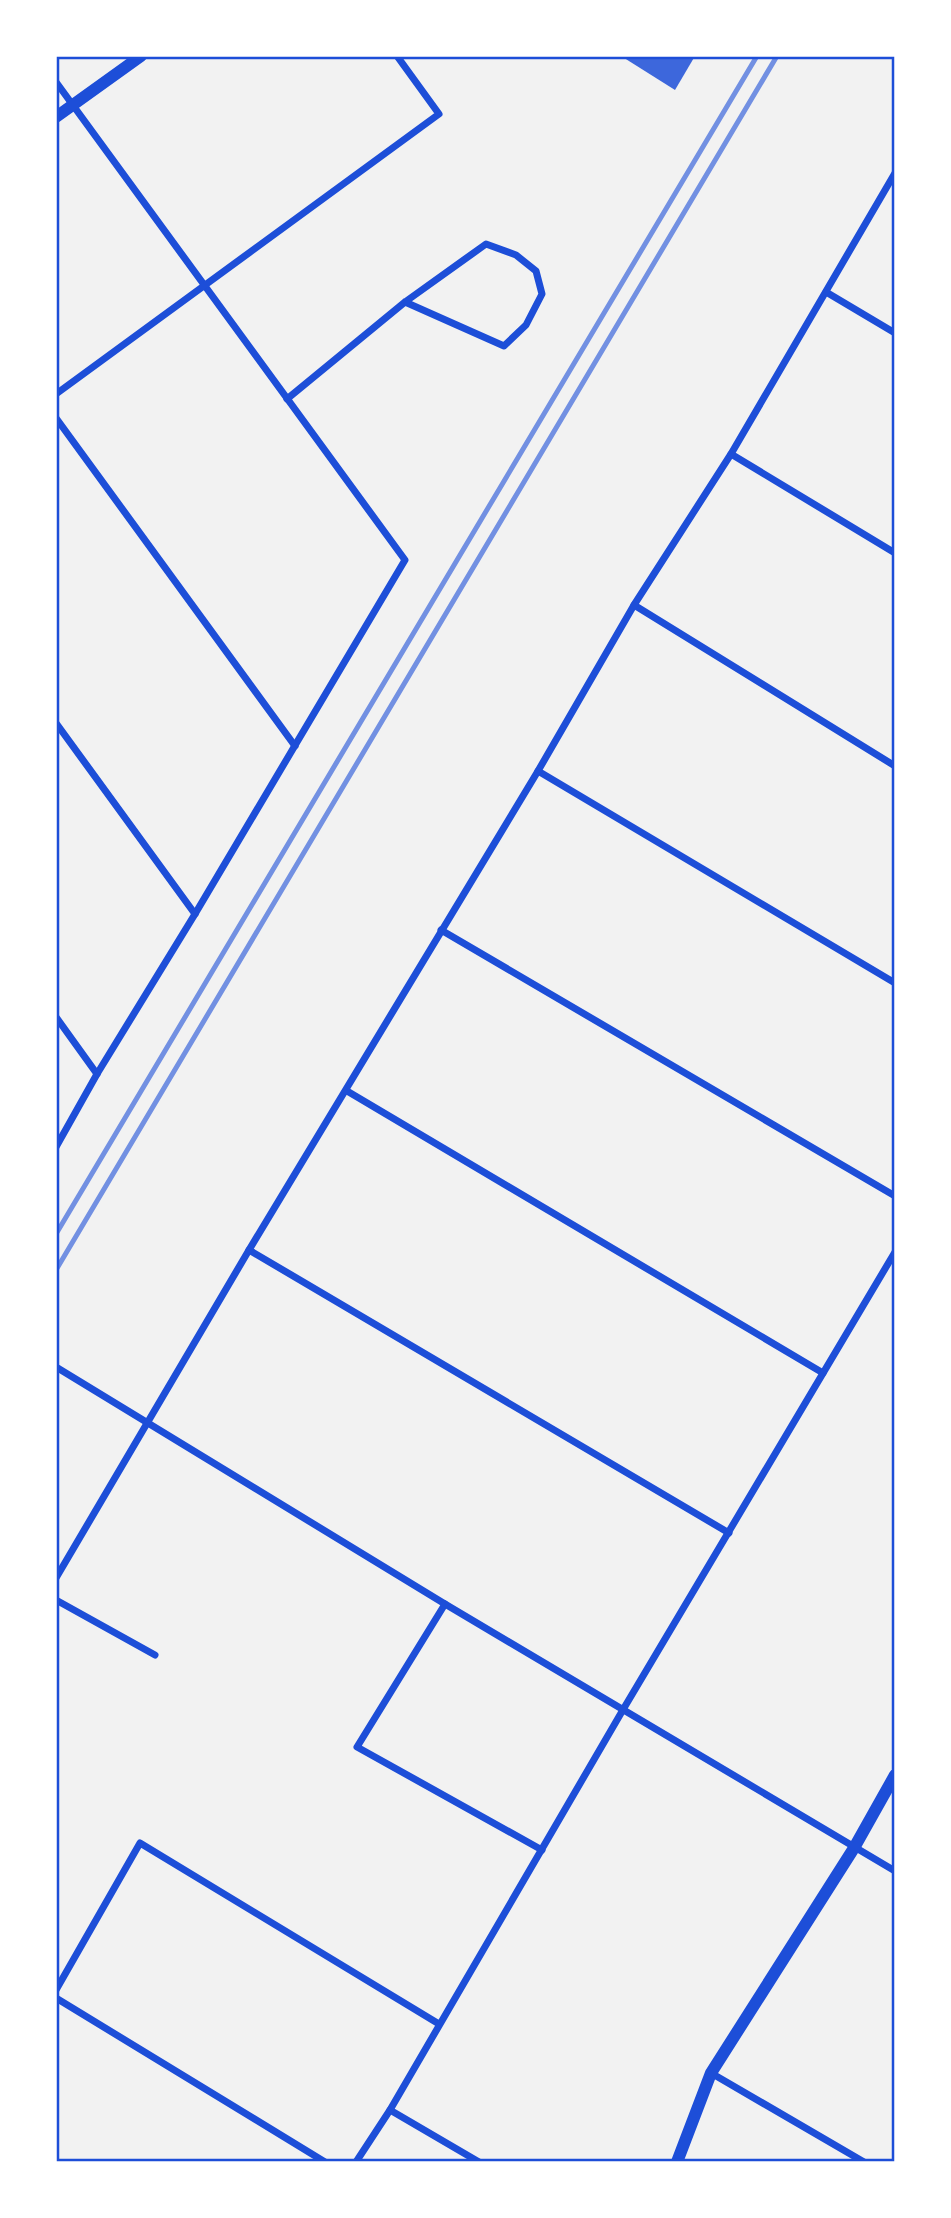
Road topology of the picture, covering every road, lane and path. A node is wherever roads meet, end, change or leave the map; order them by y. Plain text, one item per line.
1 (141, 56) edge
2 (397, 56) edge
3 (56, 82) edge
4 (72, 105) junction
5 (56, 117) edge
6 (895, 173) edge
7 (205, 286) junction
8 (826, 292) junction
9 (405, 302) junction
10 (895, 333) edge
11 (56, 394) edge
12 (288, 399) junction
13 (56, 418) edge
14 (731, 454) junction
15 (895, 553) edge
16 (634, 605) junction
17 (56, 723) edge
18 (295, 746) junction
19 (895, 766) edge
20 (538, 771) junction
21 (195, 914) junction
22 (441, 930) junction
23 (895, 983) edge
24 (56, 1017) edge
25 (97, 1074) junction
26 (347, 1091) junction
27 (56, 1147) edge
28 (895, 1196) edge
29 (249, 1250) junction
30 (895, 1252) edge
31 (56, 1367) edge
32 (823, 1373) junction
33 (148, 1422) junction
34 (729, 1533) junction
35 (56, 1578) edge
36 (56, 1600) edge
37 (445, 1604) junction
38 (155, 1655) dead end
39 (624, 1708) junction
40 (895, 1775) edge
41 (854, 1848) junction
42 (542, 1850) junction
43 (895, 1871) edge
44 (56, 1990) edge
45 (56, 1998) edge
46 (439, 2024) junction
47 (711, 2073) junction
48 (390, 2110) junction
49 (325, 2162) edge
50 (356, 2162) edge
51 (480, 2162) edge
52 (677, 2162) edge
53 (864, 2162) edge

1 - 4 street
2 - 7 street
3 - 4 street
4 - 5 street
4 - 7 street
6 - 8 street
7 - 11 street
7 - 12 street
8 - 10 street
8 - 14 street
9 - 9 street
9 - 12 street
12 - 18 street
13 - 18 street
14 - 15 street
14 - 16 street
16 - 19 street
16 - 20 street
17 - 21 street
18 - 21 street
20 - 22 street
20 - 23 street
21 - 25 street
22 - 26 street
22 - 28 street
24 - 25 street
25 - 27 street
26 - 29 street
26 - 32 street
29 - 33 street
29 - 34 street
30 - 32 street
31 - 33 street
32 - 34 street
33 - 35 street
33 - 37 street
34 - 39 street
36 - 38 street
37 - 39 street
37 - 42 street
39 - 41 street
39 - 42 street
40 - 41 street
41 - 43 street
41 - 47 street
42 - 46 street
44 - 46 street
45 - 49 street
46 - 48 street
47 - 52 street
47 - 53 street
48 - 50 street
48 - 51 street

